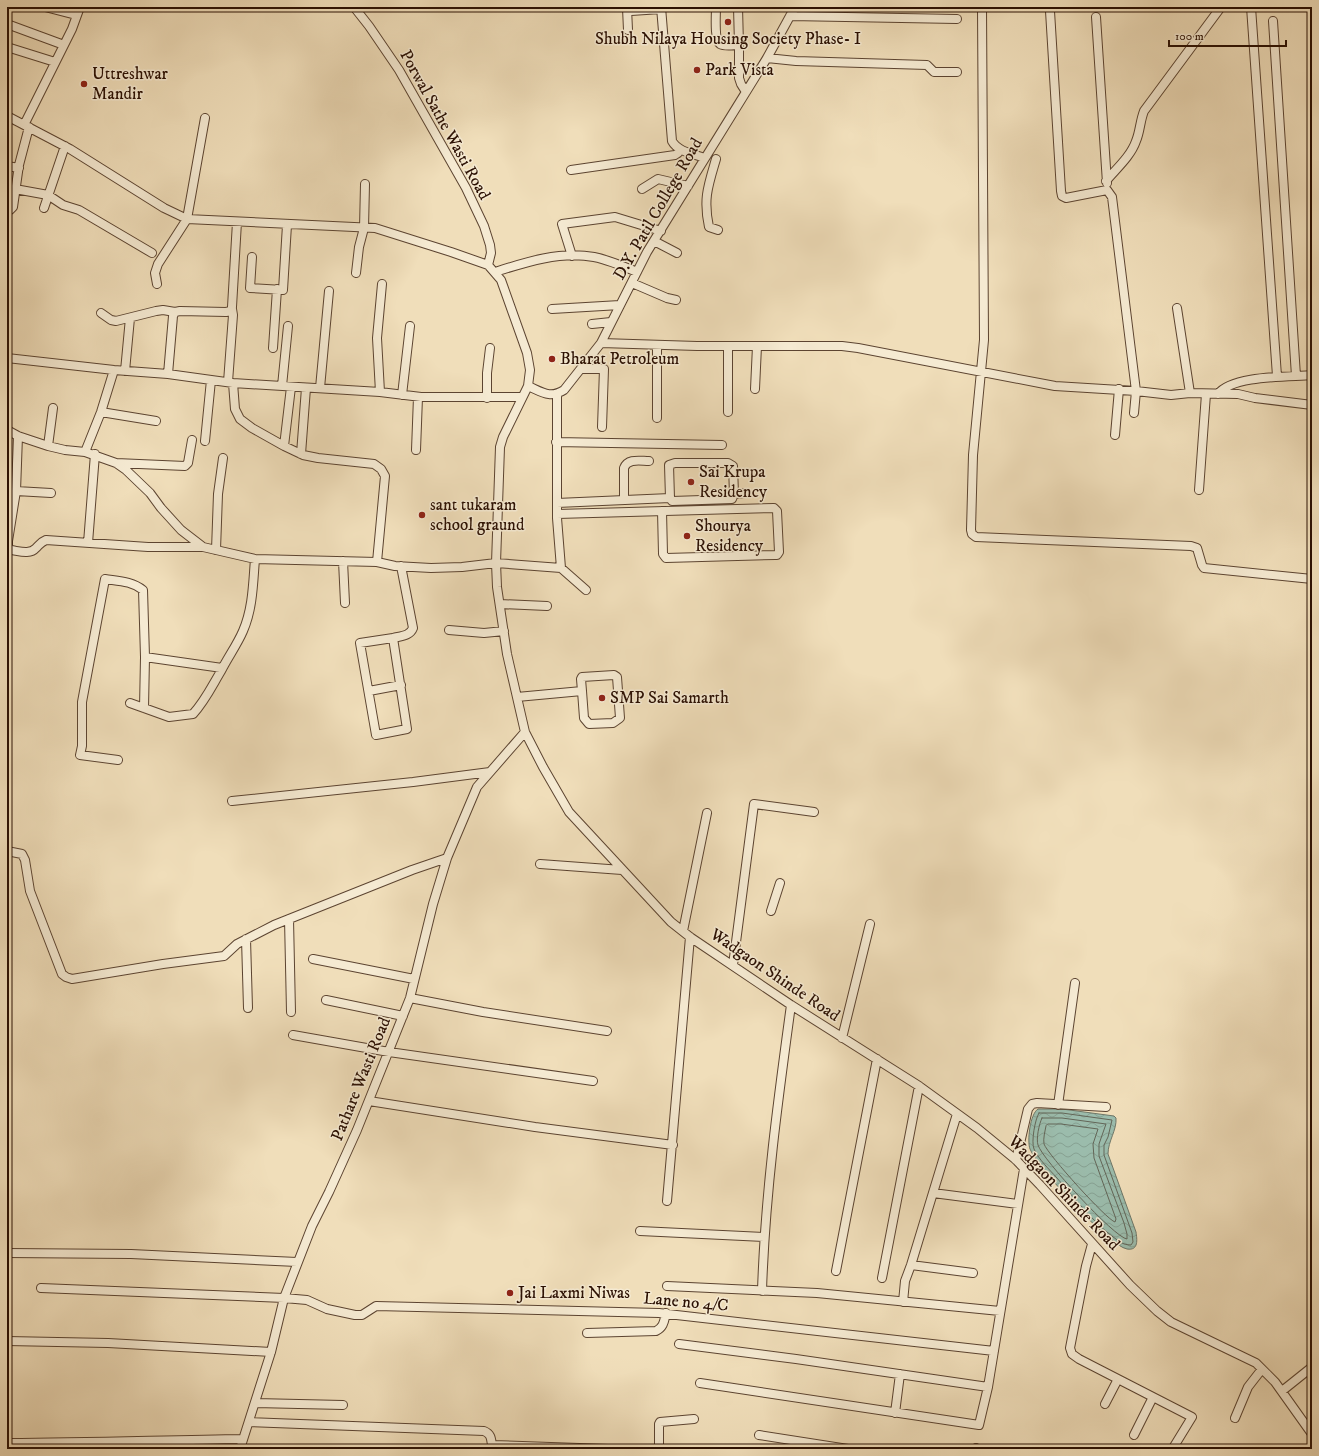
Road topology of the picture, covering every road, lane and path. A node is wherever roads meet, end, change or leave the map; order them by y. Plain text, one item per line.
1 (45, 7) edge
2 (80, 7) edge
3 (354, 7) edge
4 (627, 7) edge
5 (716, 7) edge
6 (738, 7) edge
7 (795, 7) edge
8 (982, 7) edge
9 (1221, 7) edge
10 (1251, 7) edge
11 (661, 8) edge
12 (1050, 10) dead end
13 (76, 15) junction
14 (790, 16) junction
15 (1096, 17) dead end
16 (957, 19) dead end
17 (1273, 21) dead end
18 (7, 24) edge
19 (628, 30) dead end
20 (64, 45) junction
21 (739, 45) junction
22 (7, 47) edge
23 (767, 58) junction
24 (55, 62) junction
25 (957, 72) dead end
26 (746, 92) junction
27 (7, 116) edge
28 (206, 118) dead end
29 (27, 126) junction
30 (66, 146) junction
31 (680, 150) junction
32 (706, 158) junction
33 (716, 160) dead end
34 (7, 166) edge
35 (18, 168) junction
36 (571, 170) dead end
37 (1106, 181) junction
38 (365, 184) dead end
39 (688, 186) junction
40 (15, 189) junction
41 (642, 189) dead end
42 (1107, 190) junction
43 (48, 195) junction
44 (44, 208) dead end
45 (7, 211) edge
46 (187, 219) junction
47 (237, 222) junction
48 (287, 225) junction
49 (364, 228) junction
50 (718, 230) dead end
51 (661, 231) junction
52 (654, 241) junction
53 (152, 253) dead end
54 (677, 253) dead end
55 (252, 256) dead end
56 (572, 256) junction
57 (488, 265) junction
58 (494, 272) junction
59 (637, 272) junction
60 (356, 273) dead end
61 (632, 283) junction
62 (157, 284) dead end
63 (382, 284) dead end
64 (277, 289) junction
65 (329, 292) dead end
66 (676, 300) dead end
67 (620, 305) junction
68 (1177, 308) dead end
69 (232, 309) junction
70 (552, 309) dead end
71 (175, 312) junction
72 (101, 313) dead end
73 (130, 318) junction
74 (611, 322) junction
75 (592, 324) dead end
76 (288, 326) dead end
77 (410, 326) dead end
78 (601, 343) junction
79 (657, 345) junction
80 (728, 346) junction
81 (757, 346) junction
82 (273, 348) dead end
83 (490, 348) dead end
84 (7, 358) edge
85 (581, 369) junction
86 (114, 370) junction
87 (125, 371) junction
88 (981, 372) junction
89 (168, 374) junction
90 (1312, 375) edge
91 (1277, 376) junction
92 (1296, 376) junction
93 (211, 380) junction
94 (230, 383) junction
95 (282, 386) junction
96 (528, 386) junction
97 (291, 387) junction
98 (306, 388) junction
99 (320, 388) junction
100 (755, 389) dead end
101 (1119, 390) junction
102 (1136, 391) junction
103 (380, 392) junction
104 (1190, 393) junction
105 (1206, 394) junction
106 (1218, 394) junction
107 (402, 395) junction
108 (557, 395) junction
109 (418, 397) junction
110 (487, 398) junction
111 (522, 398) junction
112 (1312, 405) edge
113 (52, 408) dead end
114 (101, 412) junction
115 (728, 412) dead end
116 (1134, 414) dead end
117 (657, 418) dead end
118 (156, 420) dead end
119 (602, 427) dead end
120 (7, 430) edge
121 (1115, 435) dead end
122 (18, 436) junction
123 (192, 440) dead end
124 (205, 441) dead end
125 (556, 442) junction
126 (722, 444) dead end
127 (48, 446) junction
128 (284, 446) junction
129 (416, 450) dead end
130 (85, 452) junction
131 (94, 454) junction
132 (301, 454) junction
133 (223, 458) dead end
134 (649, 461) dead end
135 (116, 463) junction
136 (1198, 490) dead end
137 (16, 491) junction
138 (50, 493) dead end
139 (745, 493) dead end
140 (734, 494) junction
141 (670, 498) junction
142 (624, 500) junction
143 (557, 504) junction
144 (662, 512) junction
145 (557, 514) junction
146 (88, 543) junction
147 (203, 547) junction
148 (8, 548) edge
149 (216, 550) junction
150 (255, 559) junction
151 (343, 561) junction
152 (377, 562) junction
153 (496, 563) junction
154 (401, 566) junction
155 (561, 568) junction
156 (1312, 578) edge
157 (586, 590) dead end
158 (345, 603) dead end
159 (500, 604) junction
160 (547, 606) dead end
161 (450, 630) dead end
162 (504, 631) junction
163 (393, 638) junction
164 (145, 656) junction
165 (222, 668) junction
166 (401, 685) junction
167 (369, 691) junction
168 (582, 691) junction
169 (517, 697) junction
170 (130, 702) dead end
171 (144, 708) junction
172 (525, 732) junction
173 (118, 760) dead end
174 (490, 772) junction
175 (232, 801) dead end
176 (814, 812) dead end
177 (707, 813) dead end
178 (7, 851) edge
179 (447, 858) junction
180 (540, 864) dead end
181 (622, 870) junction
182 (780, 883) dead end
183 (771, 911) dead end
184 (289, 919) junction
185 (870, 924) dead end
186 (683, 931) junction
187 (690, 937) junction
188 (246, 939) junction
189 (314, 959) dead end
190 (733, 965) junction
191 (414, 979) junction
192 (1074, 982) dead end
193 (410, 998) junction
194 (326, 1000) dead end
195 (790, 1005) junction
196 (248, 1008) dead end
197 (291, 1012) dead end
198 (403, 1016) junction
199 (607, 1031) dead end
200 (293, 1035) dead end
201 (842, 1038) junction
202 (389, 1052) junction
203 (877, 1060) junction
204 (593, 1080) dead end
205 (919, 1086) junction
206 (369, 1101) junction
207 (1058, 1105) junction
208 (1106, 1107) dead end
209 (957, 1114) junction
210 (672, 1145) junction
211 (1016, 1160) junction
212 (1024, 1169) junction
213 (933, 1193) junction
214 (667, 1201) dead end
215 (1018, 1204) junction
216 (640, 1232) dead end
217 (764, 1237) junction
218 (1092, 1244) junction
219 (7, 1253) edge
220 (297, 1262) junction
221 (911, 1265) junction
222 (836, 1271) dead end
223 (973, 1273) dead end
224 (882, 1278) dead end
225 (667, 1286) dead end
226 (41, 1288) dead end
227 (762, 1290) junction
228 (284, 1298) junction
229 (903, 1302) junction
230 (1000, 1311) junction
231 (666, 1313) junction
232 (587, 1333) dead end
233 (7, 1342) edge
234 (679, 1344) dead end
235 (994, 1351) junction
236 (271, 1352) junction
237 (1312, 1367) edge
238 (1262, 1369) junction
239 (900, 1374) junction
240 (1118, 1379) junction
241 (700, 1383) dead end
242 (988, 1387) junction
243 (1282, 1391) junction
244 (1153, 1398) junction
245 (255, 1403) junction
246 (1105, 1404) dead end
247 (344, 1405) dead end
248 (895, 1413) junction
249 (1235, 1418) dead end
250 (694, 1419) dead end
251 (249, 1422) junction
252 (1134, 1434) dead end
253 (1312, 1434) edge
254 (759, 1436) dead end
255 (243, 1439) junction
256 (9, 1442) dead end
257 (93, 1446) edge
258 (492, 1447) edge
259 (1173, 1448) edge
260 (240, 1449) edge
261 (608, 1449) edge
262 (659, 1449) edge
263 (848, 1449) edge

1 - 13 street
2 - 13 street
3 - 57 street, Porwal Sathe Wasti Road
4 - 11 street
4 - 19 street
5 - 21 street
6 - 21 street
7 - 14 street, D.Y. Patil College Road
8 - 88 street
9 - 37 street
10 - 91 street
11 - 31 street
12 - 42 street
13 - 20 street
14 - 16 street
14 - 23 street, D.Y. Patil College Road
15 - 37 street
17 - 92 street
18 - 20 street
20 - 24 street
21 - 26 street
22 - 24 street
23 - 25 street
23 - 26 street, D.Y. Patil College Road
24 - 29 street
26 - 32 street, D.Y. Patil College Road
27 - 29 street
28 - 46 street
29 - 30 street
29 - 35 street
30 - 43 street
30 - 46 street
31 - 32 street
31 - 36 street
32 - 39 street, D.Y. Patil College Road
33 - 50 street
34 - 35 street
35 - 40 street
37 - 42 street
38 - 49 street
39 - 41 street
39 - 51 street, D.Y. Patil College Road
40 - 43 street
40 - 45 street
42 - 102 street
43 - 44 street
43 - 53 street
46 - 47 street
46 - 62 street
47 - 48 street
47 - 69 street
48 - 49 street
48 - 64 street
49 - 57 street
49 - 60 street
51 - 52 street, D.Y. Patil College Road
51 - 56 street
52 - 54 street
52 - 59 street, D.Y. Patil College Road
55 - 64 street
56 - 58 street
56 - 59 street
57 - 58 street
58 - 96 street
59 - 61 street, D.Y. Patil College Road
61 - 66 street
61 - 67 street, D.Y. Patil College Road
63 - 103 street
64 - 82 street
65 - 99 street
67 - 70 street
67 - 74 street, D.Y. Patil College Road
68 - 104 street
69 - 71 street
69 - 94 street
71 - 73 street
71 - 89 street
72 - 73 street
73 - 87 street
74 - 75 street
74 - 78 street, D.Y. Patil College Road
76 - 95 street
77 - 107 street
78 - 79 street
78 - 85 street, D.Y. Patil College Road
79 - 80 street
79 - 117 street
80 - 81 street
80 - 115 street
81 - 88 street
81 - 100 street
83 - 110 street
84 - 86 street
85 - 108 street, D.Y. Patil College Road
85 - 119 street
86 - 87 street
86 - 114 street
87 - 89 street
88 - 101 street
88 - 156 street
89 - 93 street
90 - 92 street
91 - 92 street
91 - 106 street
93 - 94 street
93 - 124 street
94 - 95 street
94 - 128 street
95 - 97 street
96 - 108 street
96 - 111 street, Wadgaon Shinde Road
97 - 98 street
97 - 128 street
98 - 99 street
98 - 132 street
99 - 103 street
101 - 102 street
101 - 121 street
102 - 104 street
102 - 116 street
103 - 107 street
104 - 105 street
105 - 106 street
105 - 136 street
106 - 112 street
107 - 109 street
108 - 125 street
109 - 110 street
109 - 129 street
110 - 111 street
111 - 153 street, Wadgaon Shinde Road
113 - 127 street
114 - 118 street
114 - 130 street
120 - 122 street
122 - 127 street
122 - 137 street
123 - 135 street
125 - 126 street
125 - 143 street
127 - 130 street
128 - 132 street
130 - 131 street
131 - 135 street
131 - 146 street
132 - 152 street
133 - 149 street
134 - 142 street
135 - 147 street
137 - 138 street
137 - 148 street
139 - 140 street
140 - 141 street
140 - 141 street
141 - 142 street
142 - 143 street
143 - 145 street
144 - 144 street
144 - 145 street
145 - 155 street
146 - 147 street
146 - 148 street
147 - 149 street
149 - 150 street
150 - 151 street
150 - 165 street
151 - 152 street
151 - 158 street
152 - 154 street
153 - 154 street
153 - 155 street
153 - 159 street, Wadgaon Shinde Road
154 - 163 street
155 - 157 street
159 - 160 street
159 - 162 street, Wadgaon Shinde Road
161 - 162 street
162 - 169 street, Wadgaon Shinde Road
163 - 166 street
163 - 167 street
164 - 165 street
164 - 171 street
164 - 173 street
165 - 171 street
166 - 167 street
166 - 167 street
168 - 168 street
168 - 169 street
169 - 172 street, Wadgaon Shinde Road
170 - 171 street
172 - 174 street, Pathare Wasti Road
172 - 181 street, Wadgaon Shinde Road
174 - 175 street
174 - 179 street, Pathare Wasti Road
176 - 190 street
177 - 186 street
178 - 188 street
179 - 184 street
179 - 191 street, Pathare Wasti Road
180 - 181 street
181 - 186 street, Wadgaon Shinde Road
182 - 183 street
184 - 188 street
184 - 197 street
185 - 201 street
186 - 187 street, Wadgaon Shinde Road
187 - 190 street, Wadgaon Shinde Road
187 - 210 street
188 - 196 street
189 - 191 street
190 - 195 street, Wadgaon Shinde Road
191 - 193 street, Pathare Wasti Road
192 - 207 street
193 - 198 street, Pathare Wasti Road
193 - 199 street
194 - 198 street
195 - 201 street, Wadgaon Shinde Road
195 - 217 street
198 - 202 street, Pathare Wasti Road
200 - 202 street
201 - 203 street, Wadgaon Shinde Road
202 - 204 street
202 - 206 street, Pathare Wasti Road
203 - 205 street, Wadgaon Shinde Road
203 - 222 street
205 - 209 street, Wadgaon Shinde Road
205 - 224 street
206 - 210 street
206 - 220 street, Pathare Wasti Road
207 - 208 street
207 - 211 street
209 - 211 street, Wadgaon Shinde Road
209 - 213 street
210 - 214 street
211 - 212 street, Wadgaon Shinde Road
212 - 215 street
212 - 218 street, Wadgaon Shinde Road
213 - 215 street
213 - 221 street
215 - 230 street
216 - 217 street
217 - 227 street
218 - 238 street, Wadgaon Shinde Road
218 - 240 street
219 - 220 street
220 - 228 street, Pathare Wasti Road
221 - 223 street
221 - 229 street
225 - 227 street
226 - 228 street, Lane no 4/C
227 - 229 street
228 - 231 street, Lane no 4/C
228 - 236 street, Pathare Wasti Road
229 - 230 street
230 - 235 street
231 - 232 street
231 - 235 street, Lane no 4/C
233 - 236 street
234 - 239 street
235 - 242 street
236 - 245 street, Pathare Wasti Road
237 - 243 street
238 - 243 street, Wadgaon Shinde Road
238 - 249 street
239 - 242 street
239 - 248 street
240 - 244 street
240 - 246 street
241 - 248 street
242 - 248 street
243 - 253 street, Wadgaon Shinde Road
244 - 252 street
244 - 259 street
245 - 247 street
245 - 251 street, Pathare Wasti Road
250 - 262 street
251 - 255 street, Pathare Wasti Road
251 - 258 street
254 - 263 street
255 - 257 street
255 - 260 street, Pathare Wasti Road
256 - 257 street
258 - 261 street

